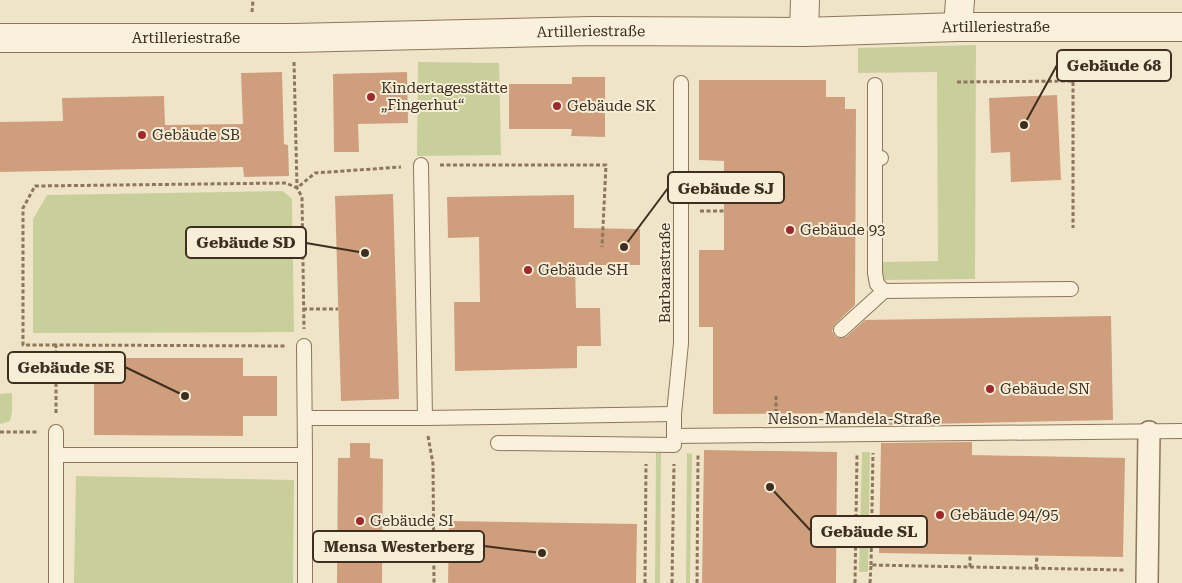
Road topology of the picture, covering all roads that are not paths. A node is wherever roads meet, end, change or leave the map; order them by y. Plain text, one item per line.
1 (805, 0) edge
2 (960, 0) edge
3 (958, 27) junction
4 (1182, 27) edge
5 (804, 32) junction
6 (0, 38) edge
7 (681, 83) dead end
8 (875, 85) dead end
9 (421, 165) road end
10 (1071, 289) dead end
11 (884, 291) junction
12 (841, 330) dead end
13 (304, 346) road end
14 (674, 414) junction
15 (305, 418) junction
16 (425, 418) junction
17 (1182, 431) edge
18 (56, 432) road end
19 (1149, 432) junction
20 (674, 441) junction
21 (498, 443) dead end
22 (56, 455) junction
23 (305, 455) junction
24 (56, 583) edge
25 (305, 583) edge
26 (1147, 583) edge

1 - 5 street
2 - 3 street
3 - 4 street, Artilleriestraße
3 - 5 street, Artilleriestraße
5 - 6 street, Artilleriestraße
7 - 14 lane, Barbarastraße
8 - 11 lane
9 - 16 lane
10 - 11 lane
11 - 12 lane
13 - 15 lane
14 - 16 lane
14 - 20 lane, Barbarastraße
15 - 16 lane
15 - 23 lane
17 - 19 lane, Nelson-Mandela-Straße
18 - 22 lane
19 - 20 lane, Nelson-Mandela-Straße
19 - 26 street
20 - 21 lane, Nelson-Mandela-Straße
22 - 23 lane
22 - 24 lane
23 - 25 lane

